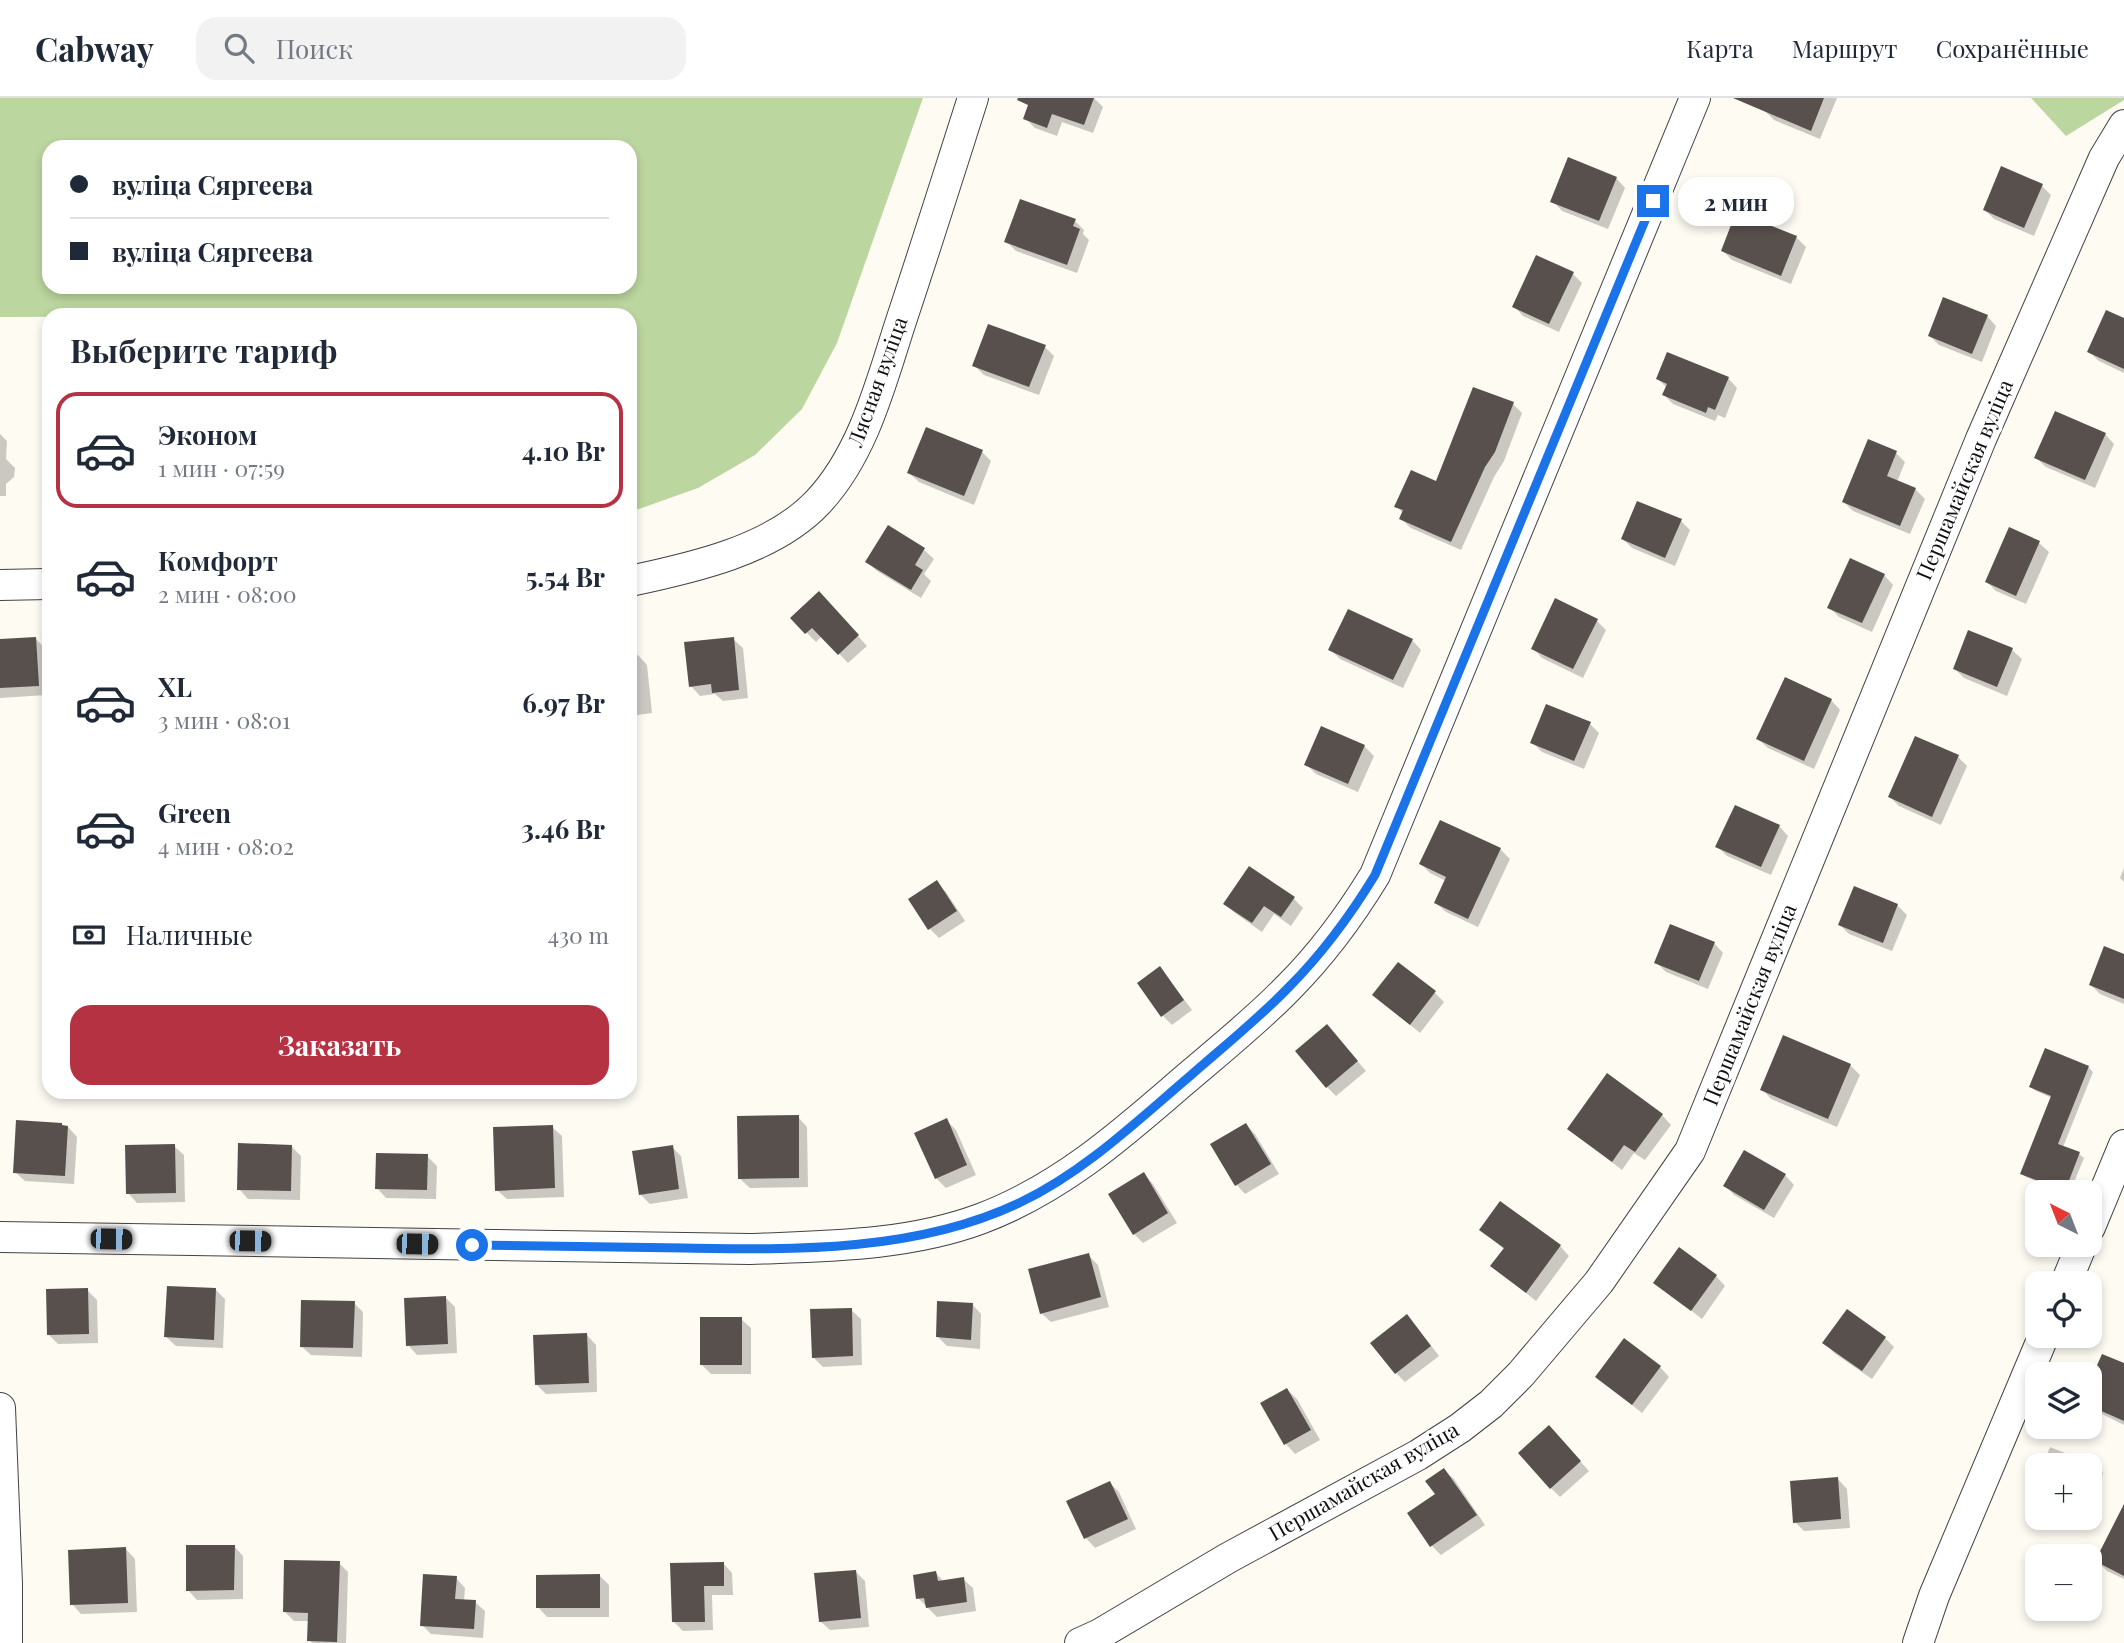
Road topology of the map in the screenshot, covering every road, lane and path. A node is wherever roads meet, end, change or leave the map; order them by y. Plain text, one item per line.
1 (974, 98) edge
2 (1695, 98) edge
3 (2124, 125) edge
4 (637, 580) edge
5 (42, 584) edge
6 (0, 585) edge
7 (2124, 1145) edge
8 (2102, 1198) edge
9 (0, 1237) edge
10 (2039, 1348) edge
11 (0, 1408) edge
12 (7, 1643) edge
13 (1080, 1643) edge
14 (1918, 1643) edge
15 (1931, 1643) edge

1 - 4 street, Лясная вуліца
2 - 9 street
3 - 13 street, Першамайская вуліца
5 - 6 street
7 - 8 street
10 - 14 street
11 - 12 street
14 - 15 street

